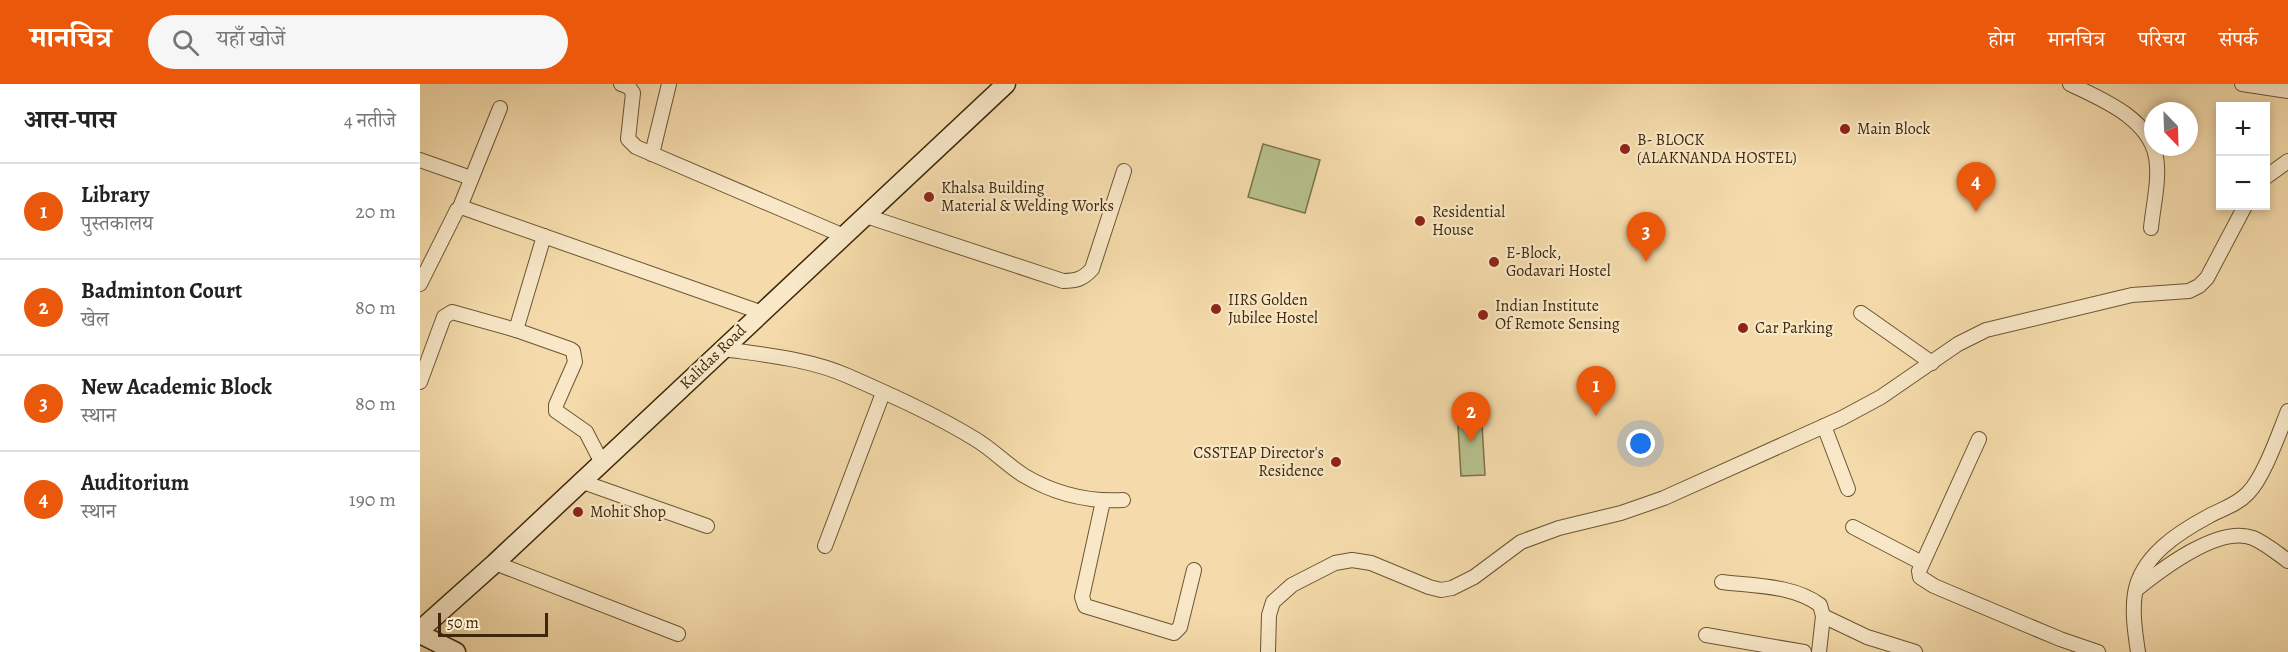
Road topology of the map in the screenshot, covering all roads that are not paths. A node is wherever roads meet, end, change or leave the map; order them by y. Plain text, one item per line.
1 (621, 84) edge
2 (669, 84) edge
3 (1006, 84) edge
4 (2070, 84) edge
5 (2242, 84) edge
6 (2288, 91) edge
7 (500, 108) dead end
8 (652, 154) junction
9 (420, 160) edge
10 (2288, 161) edge
11 (1124, 171) dead end
12 (2270, 174) edge
13 (471, 178) junction
14 (460, 207) junction
15 (2243, 210) edge
16 (866, 216) junction
17 (2151, 228) dead end
18 (544, 236) junction
19 (844, 236) junction
20 (420, 284) edge
21 (760, 312) junction
22 (1861, 313) dead end
23 (516, 330) junction
24 (724, 349) junction
25 (1932, 363) junction
26 (420, 382) edge
27 (883, 393) junction
28 (2288, 411) edge
29 (1824, 426) junction
30 (1979, 439) dead end
31 (2283, 443) edge
32 (602, 461) junction
33 (580, 481) junction
34 (1848, 489) dead end
35 (1123, 500) dead end
36 (1103, 501) junction
37 (707, 526) dead end
38 (1853, 527) dead end
39 (825, 546) dead end
40 (2288, 561) edge
41 (495, 563) junction
42 (1922, 563) junction
43 (1194, 570) dead end
44 (1722, 582) dead end
45 (2135, 590) junction
46 (1823, 616) junction
47 (420, 632) edge
48 (678, 634) dead end
49 (1706, 635) dead end
50 (456, 652) edge
51 (1268, 652) edge
52 (1804, 652) edge
53 (1819, 652) edge
54 (1915, 652) edge
55 (2098, 652) edge
56 (2138, 652) edge

1 - 8 street
2 - 8 street
3 - 16 street, Kalidas Road
4 - 17 street
5 - 6 street
7 - 13 street
8 - 19 street
9 - 13 street
10 - 12 street
11 - 16 street
13 - 14 street
14 - 18 street
14 - 20 street
15 - 25 street
16 - 19 street, Kalidas Road
18 - 21 street
18 - 23 street
19 - 21 street, Kalidas Road
21 - 24 street, Kalidas Road
22 - 25 street
23 - 26 street
23 - 32 street
24 - 27 street
24 - 32 street, Kalidas Road
25 - 29 street
27 - 36 street
27 - 39 street
28 - 31 street
29 - 34 street
29 - 51 street
30 - 42 street
31 - 45 street
32 - 33 street, Kalidas Road
33 - 37 street
33 - 41 street, Kalidas Road
35 - 36 street
36 - 43 street
38 - 42 street
40 - 45 street
41 - 47 street, Kalidas Road
41 - 48 street
42 - 55 street
44 - 46 street
45 - 56 street
46 - 53 street
46 - 54 street
47 - 50 street
49 - 52 street

